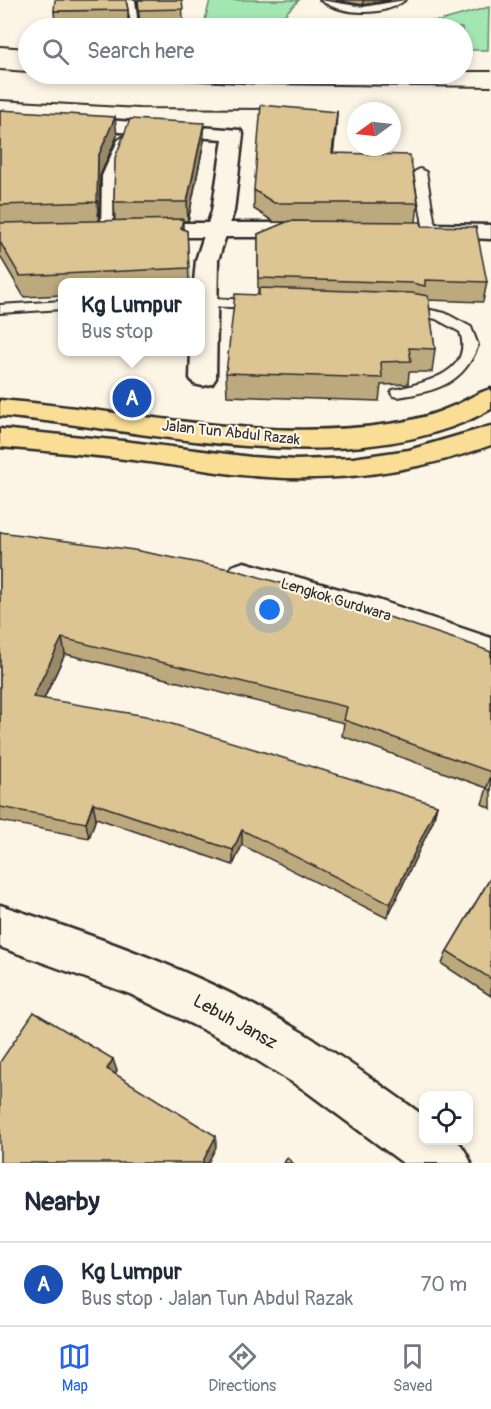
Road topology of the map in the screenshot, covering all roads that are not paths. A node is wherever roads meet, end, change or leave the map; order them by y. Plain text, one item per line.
1 (131, 0) edge
2 (324, 0) edge
3 (401, 0) edge
4 (134, 18) edge
5 (0, 118) edge
6 (128, 127) junction
7 (420, 172) dead end
8 (216, 230) junction
9 (96, 231) joint
10 (335, 231) edge
11 (406, 231) edge
12 (430, 231) junction
13 (491, 232) edge
14 (205, 281) edge
15 (205, 302) edge
16 (266, 304) edge
17 (58, 305) edge
18 (0, 309) edge
19 (397, 309) edge
20 (203, 356) edge
21 (203, 378) dead end
22 (399, 393) dead end
23 (491, 397) edge
24 (0, 408) edge
25 (491, 435) edge
26 (0, 438) edge
27 (219, 568) edge
28 (491, 652) edge
29 (0, 926) edge
30 (445, 1163) edge

1 - 4 lane
2 - 3 lane
5 - 6 street
6 - 8 street
6 - 9 lane
7 - 12 lane
8 - 9 street
8 - 10 street
8 - 14 street
11 - 12 street
12 - 13 street
15 - 16 lane
17 - 18 lane
19 - 22 lane
20 - 21 street
23 - 24 main road, Jalan Tun Abdul Razak
25 - 26 main road, Jalan Tun Abdul Razak
27 - 28 street, Lengkok Gurdwara
29 - 30 street, Lebuh Jansz

